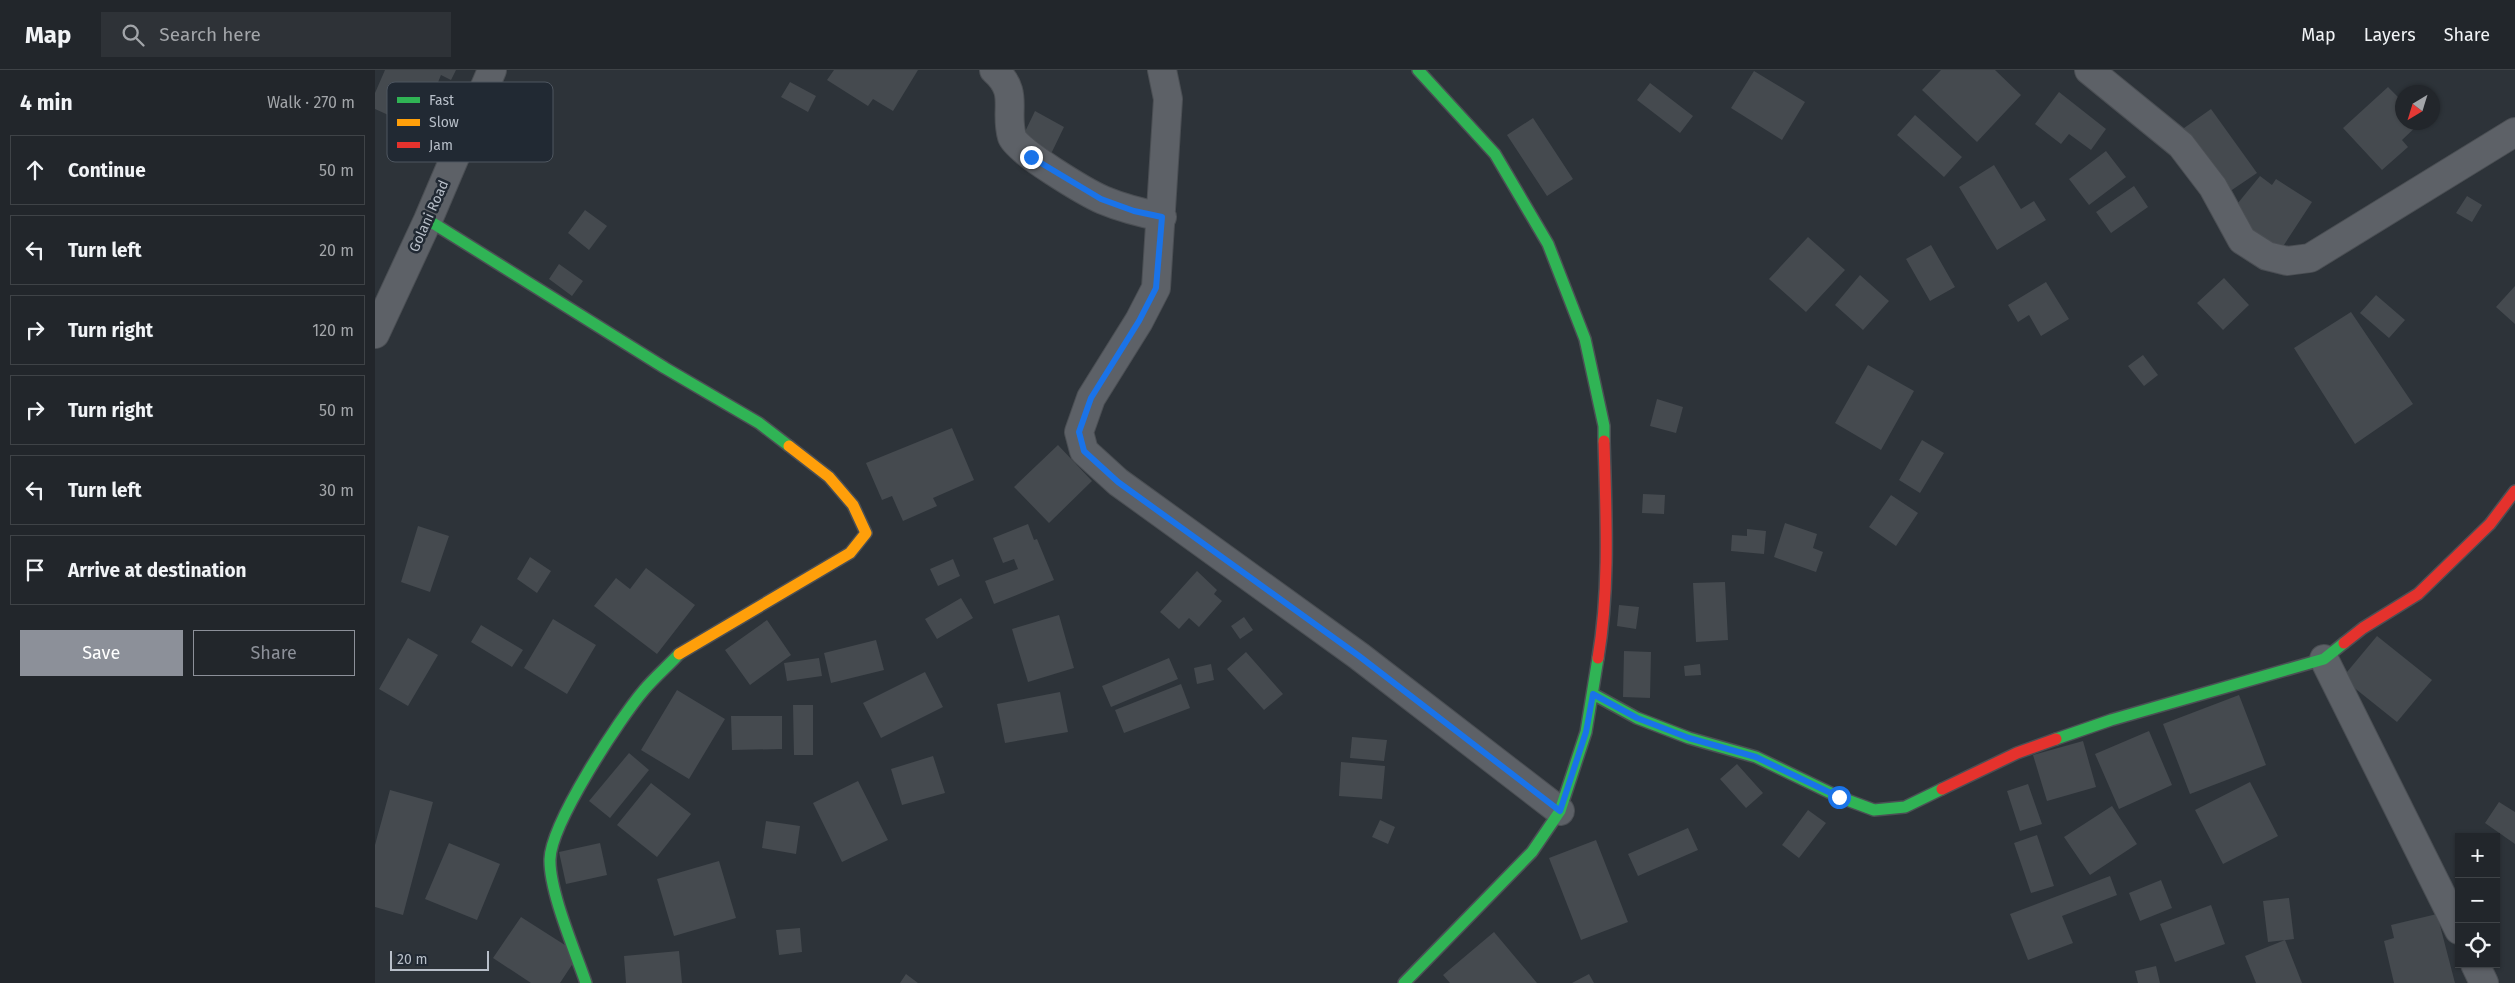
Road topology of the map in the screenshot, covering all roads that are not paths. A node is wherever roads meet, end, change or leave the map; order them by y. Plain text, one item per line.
1 (492, 70) edge
2 (994, 70) edge
3 (1162, 70) edge
4 (1418, 70) edge
5 (2089, 70) edge
6 (487, 82) edge
7 (2515, 132) edge
8 (453, 162) edge
9 (1162, 217) junction
10 (428, 220) junction
11 (375, 334) edge
12 (2515, 492) edge
13 (2324, 659) junction
14 (1593, 694) junction
15 (1560, 811) junction
16 (2456, 923) edge
17 (2477, 968) edge
18 (586, 983) edge
19 (1404, 983) edge
20 (2485, 983) edge

1 - 6 street, Golani Road
2 - 9 street
3 - 9 street
4 - 14 street
5 - 7 street
8 - 10 street, Golani Road
9 - 15 street
10 - 11 street, Golani Road
10 - 18 street
12 - 13 street
13 - 14 street
13 - 16 street
14 - 15 street
15 - 19 street
17 - 20 street

